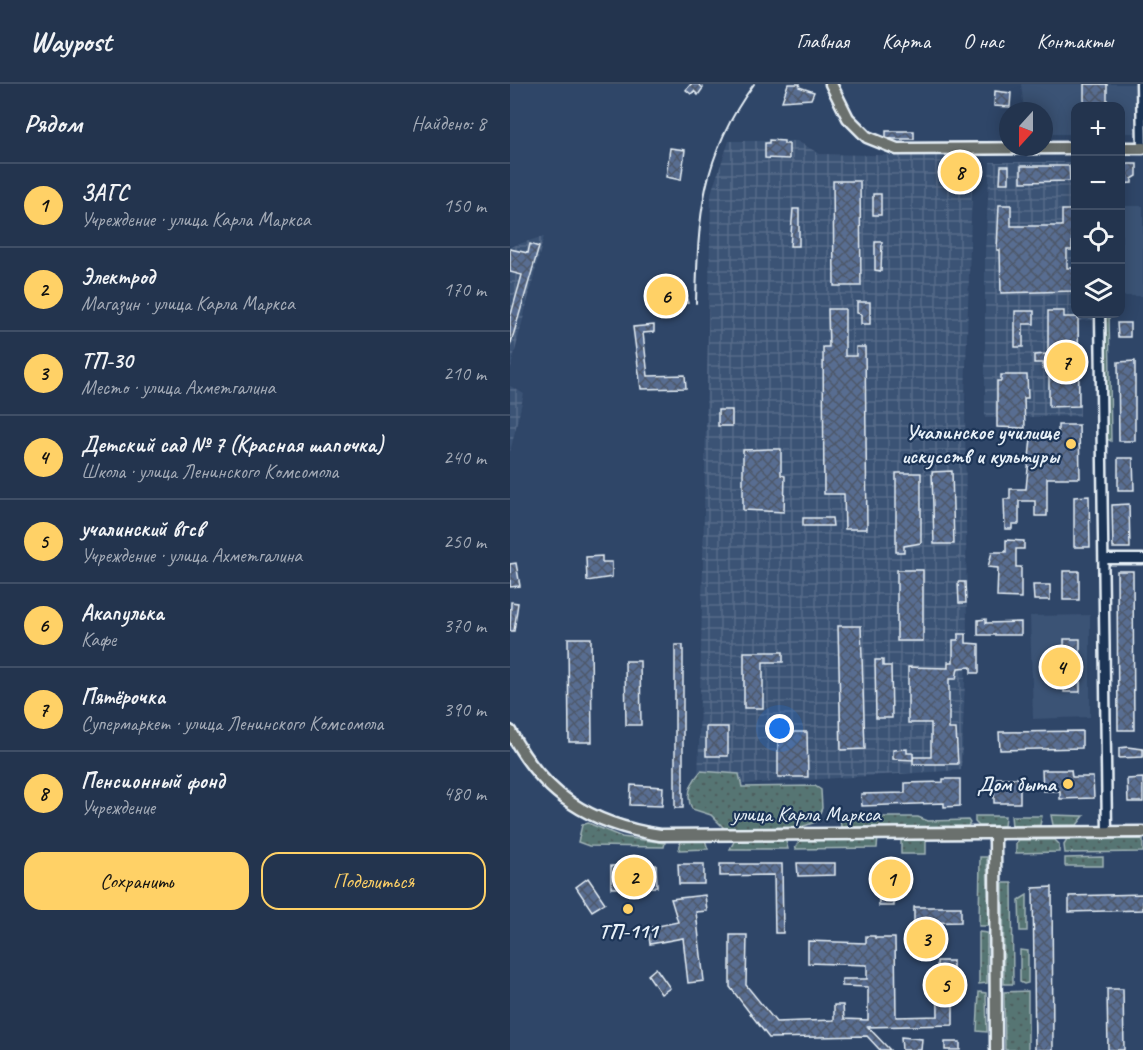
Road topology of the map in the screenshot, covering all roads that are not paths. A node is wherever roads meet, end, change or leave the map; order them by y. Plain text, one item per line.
1 (831, 84) edge
2 (1141, 84) edge
3 (1071, 148) edge
4 (1125, 148) edge
5 (1142, 148) edge
6 (1100, 318) edge
7 (1104, 559) junction
8 (1143, 559) edge
9 (510, 731) edge
10 (1107, 832) junction
11 (1143, 832) edge
12 (995, 833) junction
13 (996, 1050) edge

1 - 3 main road
2 - 5 street
4 - 5 main road
6 - 7 street
7 - 8 street
7 - 10 street
9 - 12 main road, улица Карла Маркса
10 - 11 main road, улица Карла Маркса
10 - 12 main road, улица Карла Маркса
12 - 13 main road

